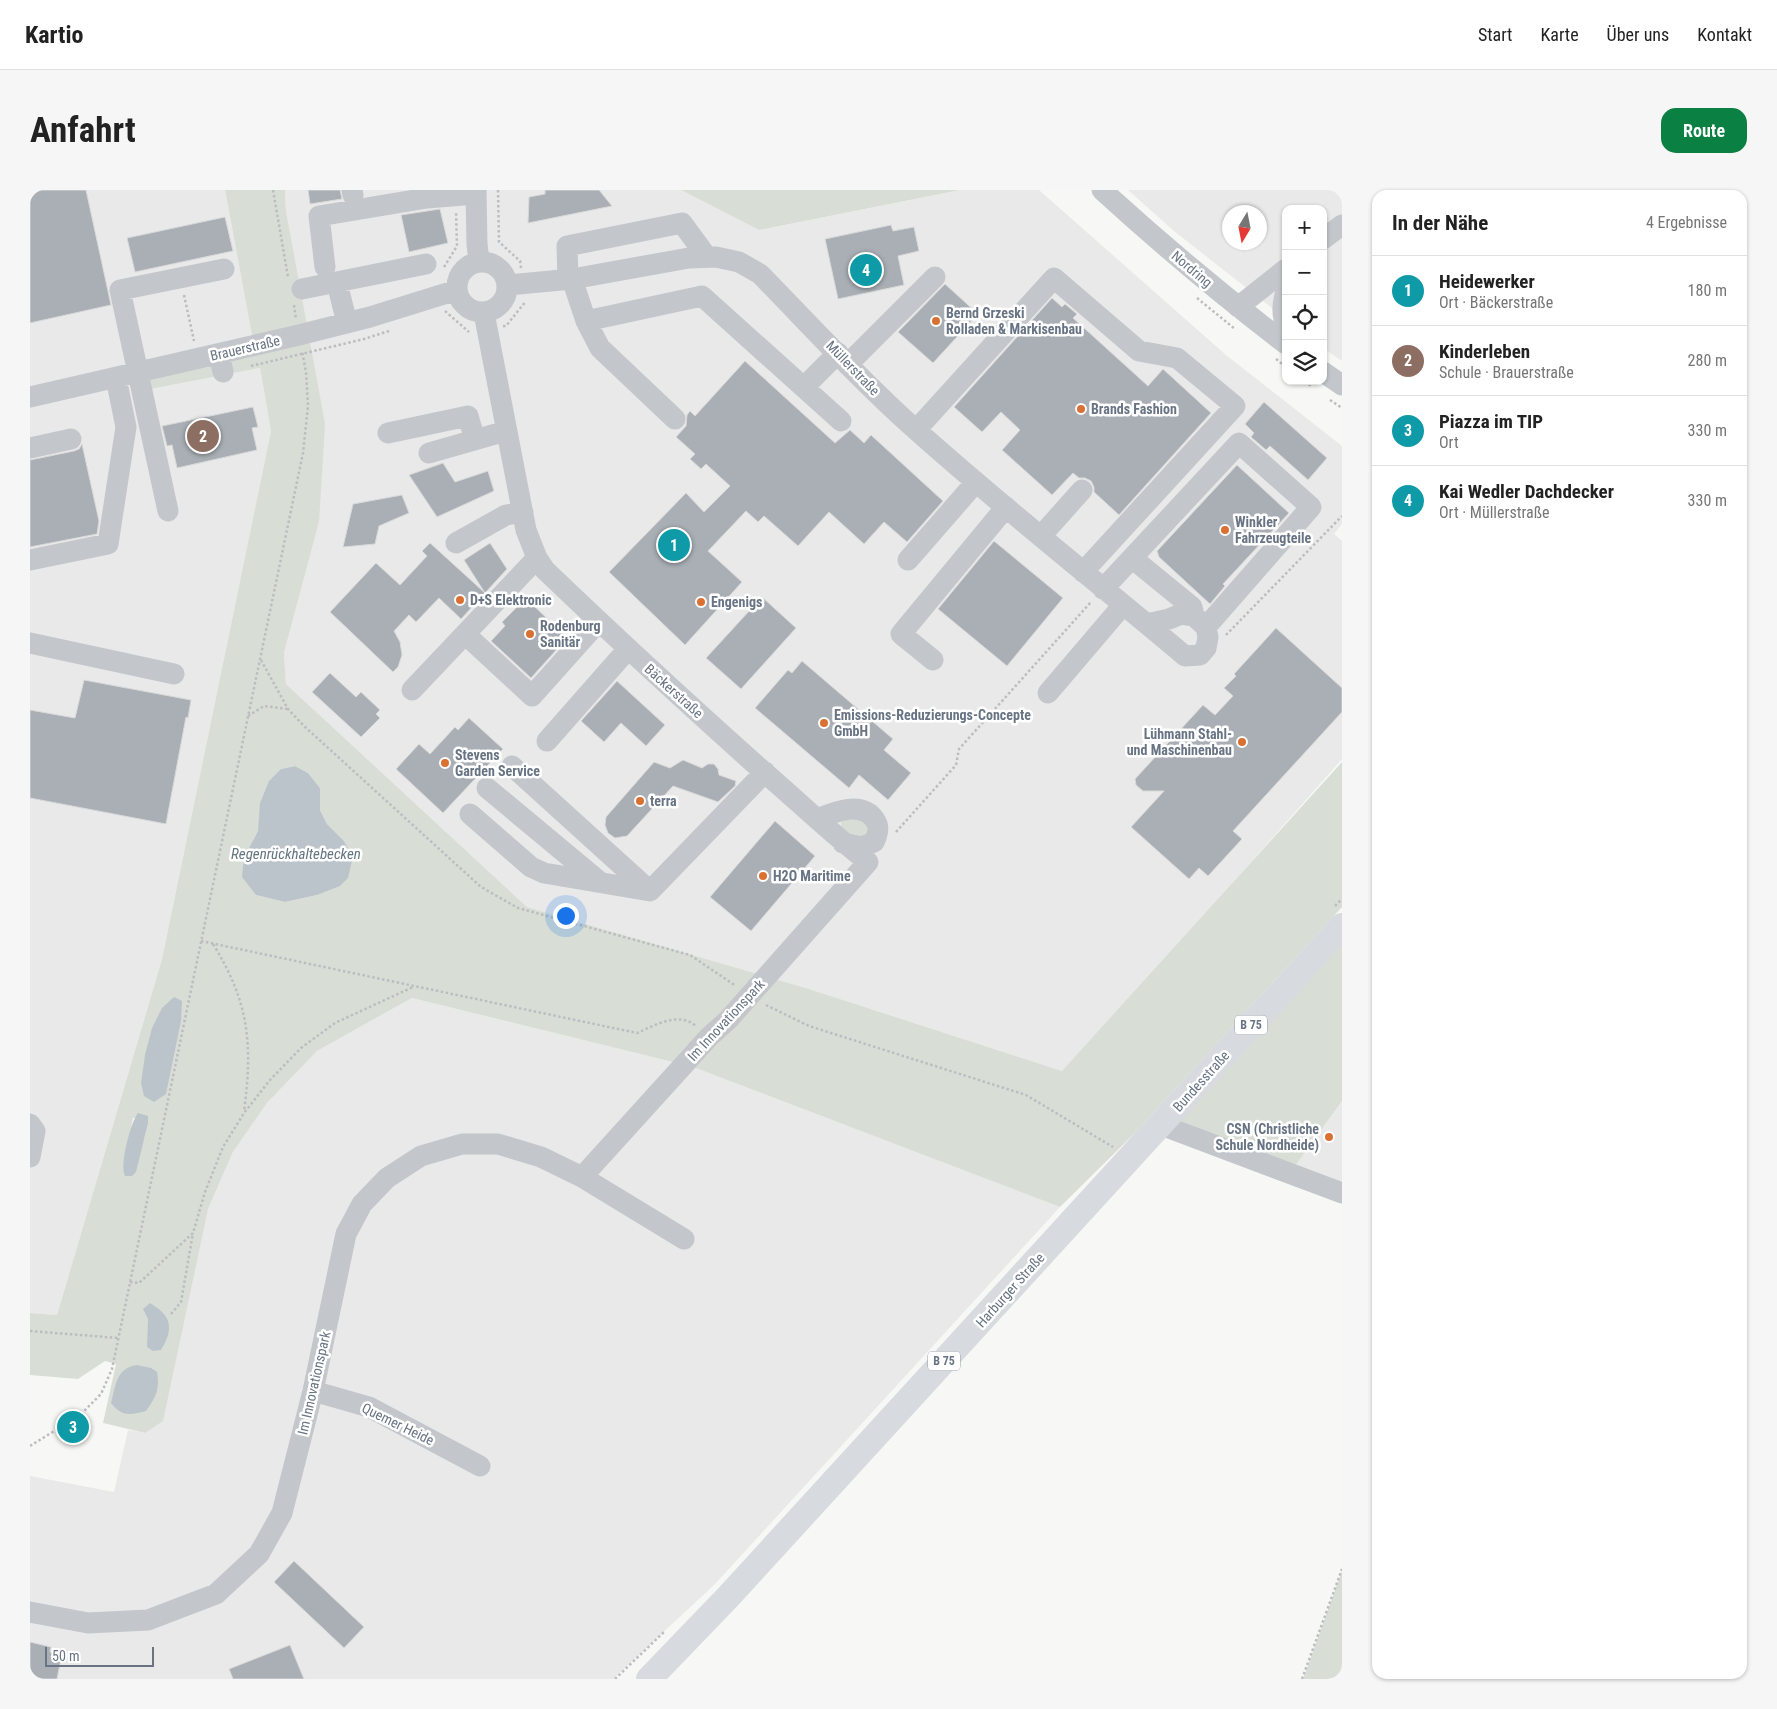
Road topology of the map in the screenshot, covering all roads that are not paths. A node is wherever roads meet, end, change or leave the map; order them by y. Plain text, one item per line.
1 (1102, 190) edge
2 (469, 193) edge
3 (1342, 225) edge
4 (1327, 236) edge
5 (707, 257) junction
6 (479, 261) junction
7 (434, 267) road end
8 (224, 269) dead end
9 (1282, 272) edge
10 (331, 275) junction
11 (935, 277) dead end
12 (570, 280) junction
13 (518, 283) junction
14 (295, 289) road end
15 (457, 290) junction
16 (1238, 308) junction
17 (586, 321) junction
18 (347, 323) junction
19 (487, 324) junction
20 (1282, 341) edge
21 (843, 358) junction
22 (138, 373) junction
23 (1327, 375) edge
24 (116, 378) junction
25 (1342, 386) edge
26 (804, 387) junction
27 (30, 397) edge
28 (675, 419) dead end
29 (841, 421) dead end
30 (916, 430) junction
31 (506, 431) junction
32 (388, 433) dead end
33 (72, 439) dead end
34 (475, 440) junction
35 (30, 448) edge
36 (429, 454) dead end
37 (976, 482) junction
38 (1082, 490) dead end
39 (1006, 507) junction
40 (168, 511) dead end
41 (523, 512) junction
42 (1041, 536) junction
43 (456, 543) dead end
44 (537, 558) junction
45 (1132, 558) junction
46 (30, 560) edge
47 (908, 560) dead end
48 (1083, 572) junction
49 (1103, 589) junction
50 (1124, 605) junction
51 (599, 621) junction
52 (1147, 624) junction
53 (1208, 627) junction
54 (465, 634) junction
55 (30, 643) edge
56 (628, 649) junction
57 (933, 660) dead end
58 (174, 674) dead end
59 (412, 690) dead end
60 (1048, 693) dead end
61 (547, 741) dead end
62 (512, 766) dead end
63 (765, 772) junction
64 (487, 788) dead end
65 (470, 814) dead end
66 (817, 818) junction
67 (843, 842) junction
68 (868, 862) joint
69 (600, 882) junction
70 (650, 891) junction
71 (1342, 926) edge
72 (30, 1124) edge
73 (1161, 1125) junction
74 (30, 1157) edge
75 (582, 1177) junction
76 (1342, 1193) edge
77 (684, 1239) dead end
78 (313, 1391) junction
79 (480, 1466) dead end
80 (30, 1612) edge
81 (649, 1679) edge

1 - 16 street, Nordring
2 - 6 street
2 - 10 street
3 - 4 street
5 - 12 street, Müllerstraße
5 - 12 street
5 - 21 street, Müllerstraße
6 - 13 street
6 - 15 street
7 - 10 street
8 - 22 street
9 - 16 street
10 - 14 street
10 - 18 street
11 - 21 street
12 - 13 street, Müllerstraße
12 - 17 street
13 - 19 street
15 - 18 street, Brauerstraße
15 - 19 street
16 - 20 street, Nordring
17 - 26 street
17 - 28 street
18 - 22 street, Brauerstraße
19 - 31 street, Bäckerstraße
21 - 26 street
21 - 30 street, Müllerstraße
22 - 24 street, Brauerstraße
22 - 40 street
23 - 25 street
24 - 27 street, Brauerstraße
24 - 46 street
26 - 29 street
30 - 37 street, Müllerstraße
30 - 48 street
31 - 34 street
31 - 41 street, Bäckerstraße
32 - 34 street
33 - 35 street
34 - 36 street
37 - 39 street, Müllerstraße
37 - 47 street
38 - 42 street
39 - 42 street, Müllerstraße
39 - 57 street
41 - 43 street
41 - 44 street, Bäckerstraße
42 - 48 street, Müllerstraße
44 - 51 street, Bäckerstraße
44 - 54 street
45 - 49 street
45 - 53 street
45 - 53 street
48 - 49 street, Müllerstraße
49 - 50 street, Müllerstraße
50 - 52 street, Müllerstraße
50 - 60 street
51 - 54 street
51 - 56 street, Bäckerstraße
52 - 53 street
52 - 53 street, Müllerstraße
54 - 59 street
55 - 58 street
56 - 61 street
56 - 63 street, Bäckerstraße
62 - 70 street
63 - 66 street, Bäckerstraße
63 - 70 street
64 - 69 street
65 - 69 street
66 - 67 street, Bäckerstraße
66 - 67 street
67 - 68 street, Bäckerstraße
68 - 75 street, Im Innovationspark
69 - 70 street
71 - 73 main road, Bundesstraße / B 75
72 - 74 street
73 - 76 street
73 - 81 main road, Harburger Straße / B 75
75 - 77 street, Im Innovationspark
75 - 78 street, Im Innovationspark
78 - 79 street, Quemer Heide
78 - 80 street, Im Innovationspark

